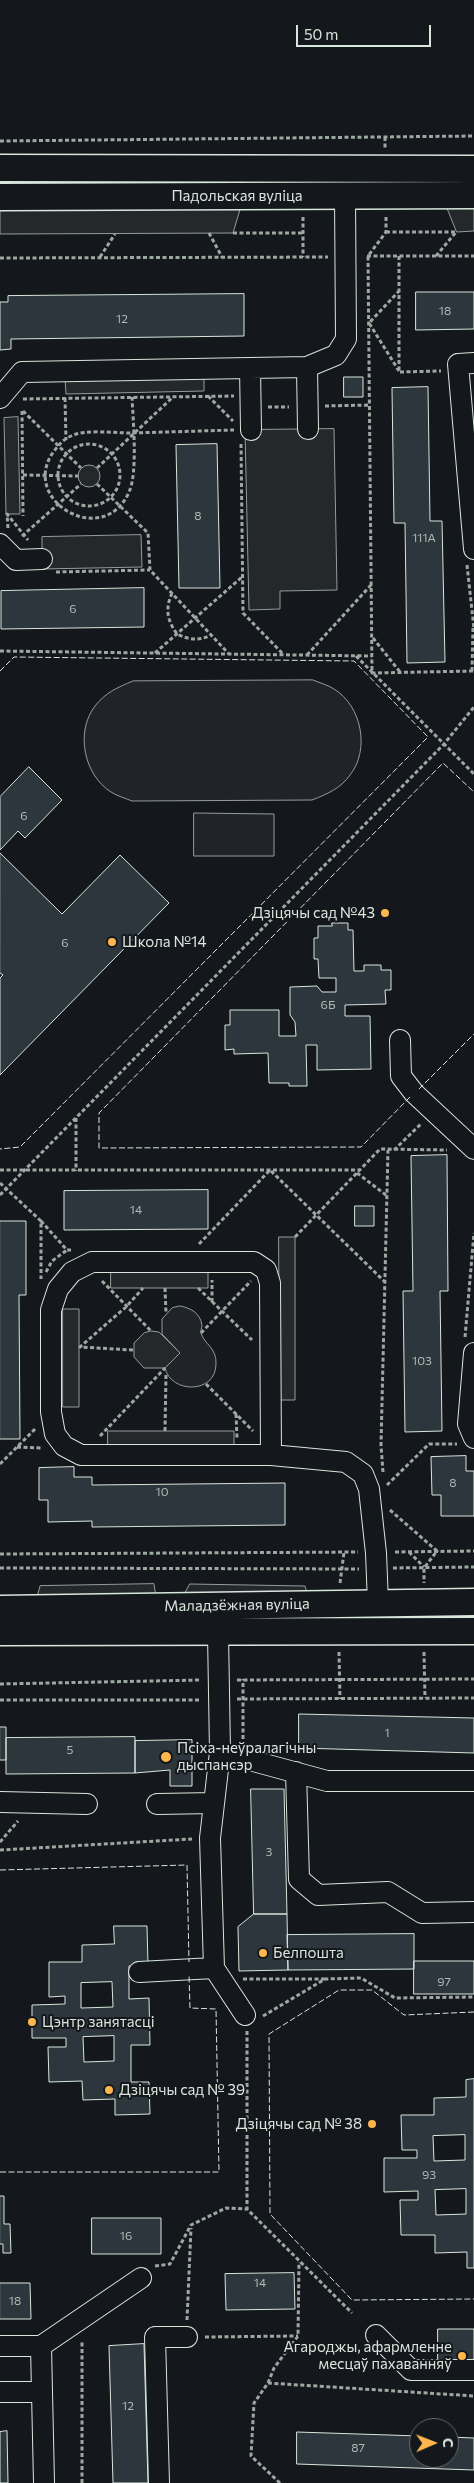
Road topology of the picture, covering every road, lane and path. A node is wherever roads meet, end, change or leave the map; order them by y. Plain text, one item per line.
1 (474, 136) edge
2 (385, 137) junction
3 (0, 141) edge
4 (0, 168) edge
5 (386, 169) junction
6 (474, 169) edge
7 (474, 195) edge
8 (345, 196) junction
9 (386, 196) junction
10 (0, 197) edge
11 (386, 232) junction
12 (209, 233) dead end
13 (233, 233) dead end
14 (303, 233) dead end
15 (115, 234) dead end
16 (368, 256) junction
17 (398, 256) junction
18 (436, 256) junction
19 (474, 256) edge
20 (100, 257) junction
21 (222, 257) junction
22 (345, 257) junction
23 (0, 258) edge
24 (399, 291) junction
25 (369, 323) junction
26 (474, 364) edge
27 (307, 367) junction
28 (250, 368) junction
29 (447, 371) dead end
30 (399, 372) junction
31 (208, 396) junction
32 (241, 396) dead end
33 (132, 397) junction
34 (174, 397) junction
35 (65, 398) junction
36 (11, 400) edge
37 (22, 411) junction
38 (308, 429) dead end
39 (133, 433) junction
40 (246, 435) joint
41 (66, 440) junction
42 (58, 445) junction
43 (67, 454) junction
44 (112, 454) junction
45 (81, 468) dead end
46 (97, 468) dead end
47 (23, 475) junction
48 (45, 475) junction
49 (58, 475) junction
50 (78, 476) dead end
51 (81, 484) dead end
52 (97, 484) dead end
53 (66, 497) junction
54 (112, 497) junction
55 (57, 505) junction
56 (120, 506) junction
57 (23, 516) dead end
58 (9, 543) edge
59 (470, 553) edge
60 (44, 566) joint
61 (150, 570) junction
62 (243, 577) junction
63 (371, 584) junction
64 (172, 593) junction
65 (195, 618) junction
66 (473, 628) edge
67 (177, 634) junction
68 (211, 635) junction
69 (372, 638) junction
70 (0, 651) edge
71 (155, 653) junction
72 (229, 654) junction
73 (283, 655) junction
74 (307, 655) junction
75 (355, 656) junction
76 (372, 656) junction
77 (473, 671) edge
78 (400, 672) junction
79 (372, 673) junction
80 (474, 707) edge
81 (444, 744) junction
82 (474, 774) edge
83 (400, 1040) dead end
84 (428, 1116) dead end
85 (76, 1117) junction
86 (464, 1149) edge
87 (388, 1150) junction
88 (393, 1150) junction
89 (0, 1170) edge
90 (24, 1170) junction
91 (76, 1170) junction
92 (270, 1170) junction
93 (358, 1172) junction
94 (0, 1195) edge
95 (387, 1196) junction
96 (315, 1216) junction
97 (41, 1221) dead end
98 (294, 1237) dead end
99 (195, 1249) dead end
100 (77, 1250) dead end
101 (212, 1272) dead end
102 (100, 1279) dead end
103 (385, 1282) junction
104 (143, 1288) dead end
105 (165, 1288) dead end
106 (198, 1288) dead end
107 (212, 1302) junction
108 (127, 1306) junction
109 (166, 1313) dead end
110 (151, 1331) dead end
111 (254, 1343) dead end
112 (133, 1350) dead end
113 (474, 1353) edge
114 (165, 1368) dead end
115 (166, 1374) dead end
116 (206, 1384) dead end
117 (165, 1431) dead end
118 (255, 1434) dead end
119 (96, 1440) dead end
120 (467, 1441) edge
121 (17, 1447) dead end
122 (44, 1448) dead end
123 (271, 1455) junction
124 (387, 1516) dead end
125 (437, 1551) junction
126 (474, 1551) edge
127 (408, 1552) junction
128 (0, 1554) edge
129 (376, 1561) junction
130 (474, 1567) edge
131 (0, 1568) edge
132 (424, 1568) junction
133 (474, 1602) edge
134 (378, 1603) junction
135 (0, 1608) edge
136 (474, 1631) edge
137 (0, 1632) edge
138 (218, 1633) junction
139 (243, 1679) dead end
140 (228, 1753) junction
141 (296, 1772) junction
142 (474, 1781) edge
143 (0, 1802) edge
144 (214, 1803) junction
145 (87, 1804) dead end
146 (157, 1804) dead end
147 (210, 1838) junction
148 (0, 1850) edge
149 (474, 1912) edge
150 (214, 1968) junction
151 (139, 1972) dead end
152 (325, 1978) junction
153 (238, 1979) dead end
154 (474, 1997) edge
155 (249, 2021) junction
156 (191, 2225) dead end
157 (299, 2261) junction
158 (141, 2278) dead end
159 (352, 2313) dead end
160 (82, 2317) junction
161 (376, 2335) dead end
162 (298, 2336) junction
163 (187, 2337) junction
164 (0, 2346) edge
165 (40, 2346) junction
166 (474, 2370) edge
167 (268, 2383) junction
168 (0, 2392) edge
169 (42, 2392) junction
170 (474, 2396) edge
171 (44, 2483) edge
172 (82, 2483) edge
173 (159, 2483) edge
174 (280, 2483) edge

1 - 2 path
2 - 3 path
2 - 5 path
4 - 5 main road, Падольская вуліца
5 - 6 main road, Падольская вуліца
7 - 9 main road, Падольская вуліца
8 - 9 main road, Падольская вуліца
8 - 10 main road, Падольская вуліца
8 - 22 lane
9 - 11 path
11 - 16 path
11 - 18 path
12 - 21 path
13 - 14 path
15 - 20 path
16 - 17 path
16 - 22 path
16 - 25 path
17 - 18 path
17 - 24 path
18 - 19 path
20 - 21 path
20 - 23 path
21 - 22 path
22 - 27 lane
24 - 25 path
24 - 30 path
25 - 30 path
25 - 63 path
26 - 59 lane
27 - 28 lane
27 - 38 lane
28 - 36 lane
28 - 40 lane
29 - 30 path
31 - 32 path
31 - 34 path
31 - 39 path
33 - 34 path
33 - 35 path
33 - 39 path
34 - 39 path
35 - 36 path
35 - 41 path
36 - 37 path
37 - 42 path
37 - 47 path
39 - 41 path
39 - 44 path
39 - 56 path
40 - 62 path
41 - 42 path
42 - 43 path
42 - 48 path
43 - 44 path
43 - 45 path
43 - 49 path
44 - 46 path
44 - 54 path
47 - 48 path
47 - 57 path
48 - 49 path
48 - 55 path
49 - 50 path
49 - 53 path
51 - 53 path
52 - 54 path
53 - 54 path
53 - 55 path
54 - 56 path
55 - 56 path
55 - 58 path
56 - 61 path
58 - 60 lane
59 - 66 path
60 - 61 path
61 - 64 path
62 - 65 path
62 - 73 path
63 - 69 path
63 - 74 path
64 - 65 path
64 - 67 path
65 - 67 path
65 - 68 path
66 - 77 path
67 - 68 path
67 - 71 path
68 - 72 path
69 - 76 path
69 - 78 path
70 - 71 path
71 - 72 path
72 - 73 path
73 - 74 path
74 - 75 path
75 - 76 path
75 - 79 path
76 - 79 path
77 - 78 path
78 - 79 path
79 - 81 path
80 - 81 path
81 - 82 path
81 - 85 path
83 - 86 lane
84 - 88 path
85 - 90 path
85 - 91 path
86 - 88 path
87 - 88 path
87 - 93 path
87 - 95 path
89 - 90 path
90 - 91 path
90 - 94 path
91 - 92 path
92 - 93 path
92 - 96 path
92 - 99 path
93 - 95 path
93 - 96 path
95 - 103 path
96 - 98 path
96 - 103 path
97 - 100 path
101 - 107 path
102 - 108 path
103 - 120 path
104 - 108 path
105 - 109 path
106 - 107 path
107 - 111 path
108 - 110 path
108 - 112 path
113 - 120 lane
114 - 119 path
115 - 117 path
116 - 118 path
121 - 122 path
123 - 123 lane
123 - 129 lane
124 - 125 path
125 - 126 path
125 - 127 path
127 - 129 path
127 - 132 path
128 - 129 path
129 - 131 path
129 - 132 path
129 - 134 lane
130 - 132 path
133 - 134 main road, Маладзёжная вуліца
134 - 135 main road, Маладзёжная вуліца
136 - 138 main road, Маладзёжная вуліца
137 - 138 main road, Маладзёжная вуліца
138 - 140 lane
139 - 140 path
140 - 141 lane
140 - 144 lane
141 - 142 lane
141 - 149 lane
143 - 145 lane
144 - 146 lane
144 - 147 lane
147 - 148 path
147 - 150 lane
150 - 151 lane
150 - 155 lane
152 - 153 path
152 - 154 path
152 - 155 path
155 - 157 path
156 - 163 path
157 - 159 path
157 - 162 path
158 - 160 lane
160 - 165 lane
160 - 172 path
161 - 166 lane
162 - 163 path
162 - 167 path
163 - 173 lane
164 - 165 lane
165 - 169 lane
167 - 170 path
167 - 174 path
168 - 169 lane
169 - 171 lane

